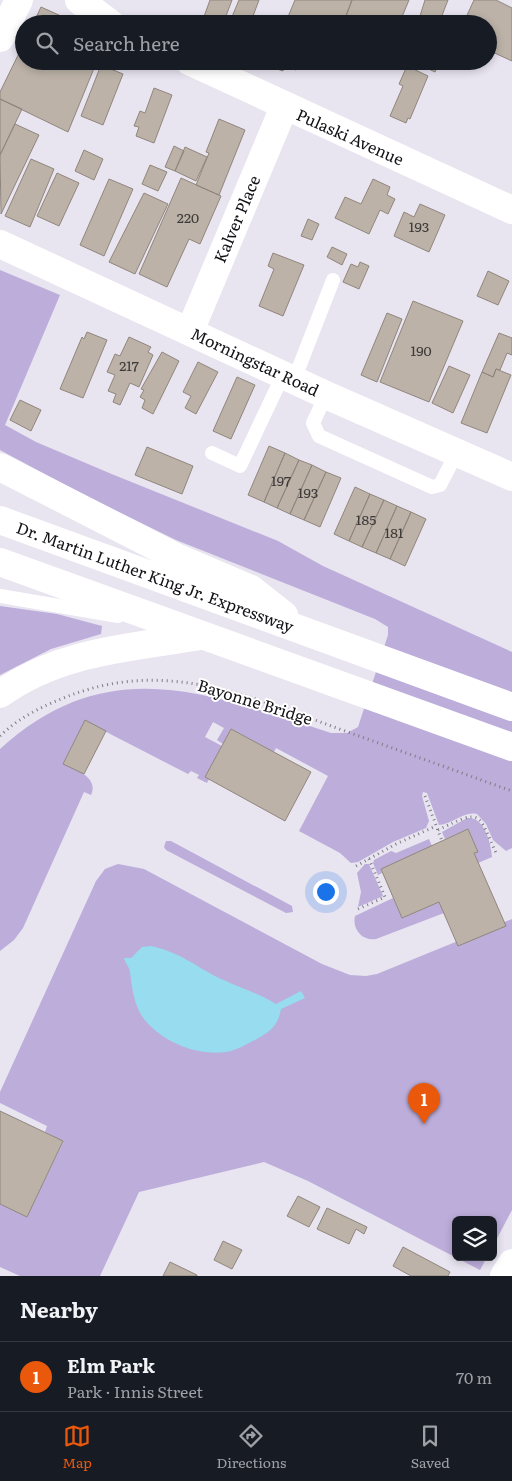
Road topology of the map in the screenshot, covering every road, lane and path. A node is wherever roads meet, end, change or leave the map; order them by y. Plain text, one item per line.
1 (18, 0) edge
2 (79, 0) edge
3 (99, 15) edge
4 (0, 38) edge
5 (208, 70) edge
6 (284, 107) junction
7 (512, 210) edge
8 (0, 244) edge
9 (333, 280) dead end
10 (190, 331) junction
11 (288, 377) junction
12 (326, 395) junction
13 (457, 452) junction
14 (212, 453) dead end
15 (0, 467) edge
16 (512, 477) edge
17 (0, 520) edge
18 (0, 562) edge
19 (0, 596) edge
20 (178, 627) junction
21 (309, 634) junction
22 (206, 636) junction
23 (0, 694) edge
24 (512, 707) edge
25 (0, 736) edge
26 (512, 747) edge
27 (512, 791) edge
28 (425, 796) dead end
29 (437, 828) junction
30 (442, 841) dead end
31 (498, 854) dead end
32 (369, 859) junction
33 (356, 866) dead end
34 (358, 909) dead end
35 (512, 1263) edge
36 (504, 1276) edge

1 - 4 main road
2 - 3 main road
5 - 6 main road, Pulaski Avenue
6 - 7 main road, Pulaski Avenue
6 - 10 main road, Kalver Place
8 - 10 main road, Morningstar Road
9 - 11 lane
10 - 11 main road, Morningstar Road
11 - 12 main road, Morningstar Road
11 - 14 lane
12 - 13 main road, Morningstar Road
12 - 13 lane
13 - 16 main road, Morningstar Road
15 - 21 main road
17 - 21 main road, Dr. Martin Luther King Jr. Expressway
18 - 20 main road
19 - 20 lane
20 - 22 main road
21 - 24 main road
22 - 23 main road
22 - 26 main road
25 - 27 path, Bayonne Bridge
28 - 29 path
29 - 30 path
29 - 31 path
29 - 32 path
32 - 33 path
32 - 34 path
35 - 36 main road

